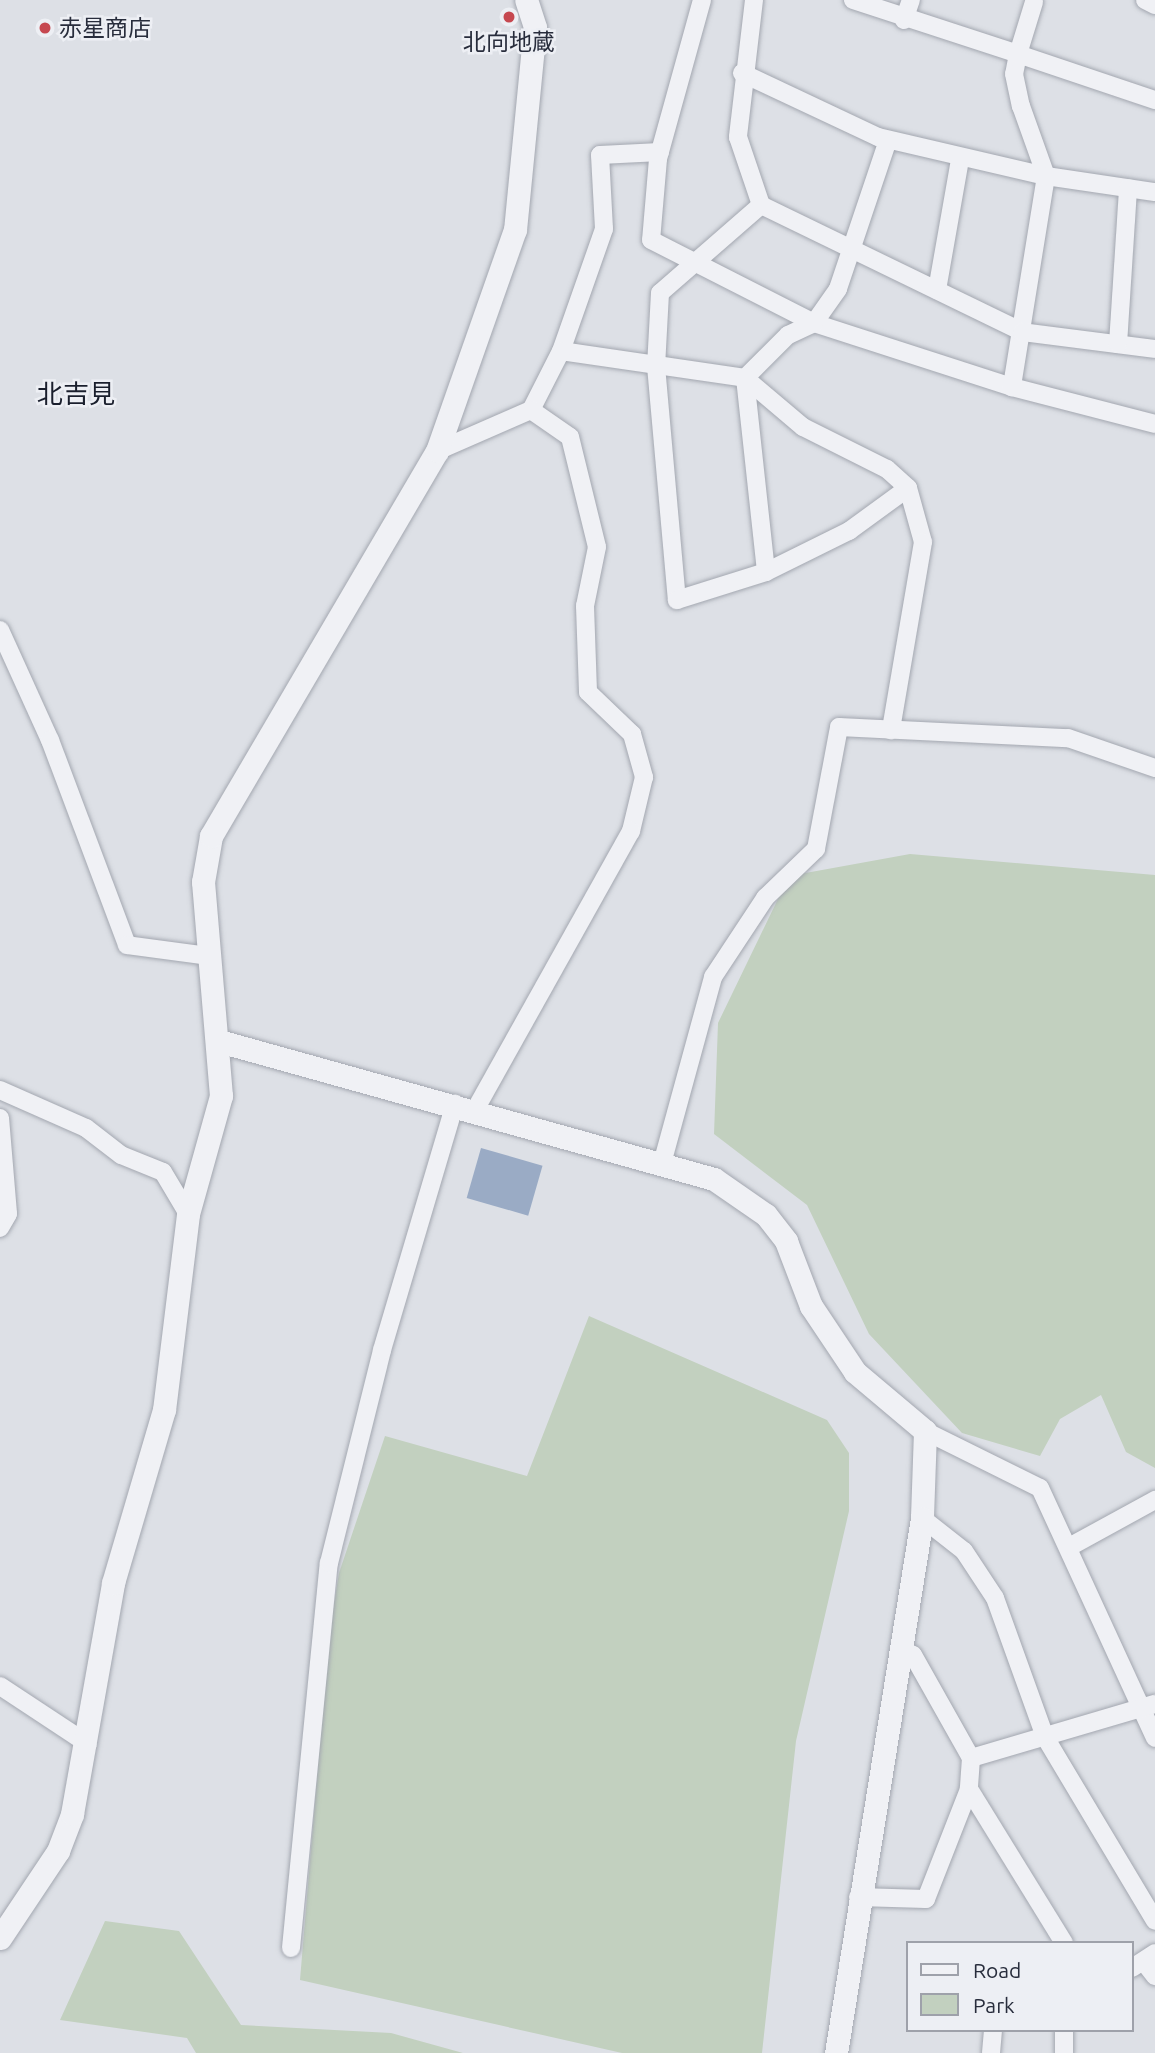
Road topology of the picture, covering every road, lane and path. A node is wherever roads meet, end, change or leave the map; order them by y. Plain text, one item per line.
1 (526, 0) edge
2 (702, 0) edge
3 (754, 0) edge
4 (853, 0) edge
5 (911, 0) edge
6 (1145, 0) edge
7 (1034, 2) edge
8 (1155, 5) edge
9 (904, 20) junction
10 (1018, 54) junction
11 (742, 73) junction
12 (1155, 100) edge
13 (888, 140) junction
14 (660, 152) junction
15 (960, 159) junction
16 (1046, 176) junction
17 (1128, 188) junction
18 (1155, 192) edge
19 (761, 205) junction
20 (851, 248) junction
21 (689, 263) junction
22 (937, 290) junction
23 (814, 323) junction
24 (1022, 332) junction
25 (1118, 344) junction
26 (1155, 349) edge
27 (561, 351) junction
28 (656, 366) junction
29 (746, 379) junction
30 (1012, 387) junction
31 (531, 411) junction
32 (1155, 424) edge
33 (437, 451) junction
34 (908, 488) junction
35 (766, 572) junction
36 (0, 630) edge
37 (891, 730) junction
38 (1155, 768) edge
39 (208, 956) junction
40 (219, 1041) junction
41 (0, 1090) edge
42 (465, 1107) junction
43 (0, 1118) edge
44 (663, 1160) junction
45 (188, 1214) junction
46 (0, 1228) edge
47 (925, 1431) junction
48 (1155, 1500) edge
49 (922, 1518) junction
50 (1071, 1546) junction
51 (902, 1650) junction
52 (0, 1686) edge
53 (1147, 1707) edge
54 (1045, 1737) junction
55 (1155, 1738) edge
56 (88, 1744) junction
57 (971, 1758) junction
58 (969, 1789) junction
59 (858, 1897) junction
60 (1155, 1922) edge
61 (0, 1938) edge
62 (1063, 1941) edge
63 (291, 1948) dead end
64 (993, 2032) edge
65 (1064, 2032) edge
66 (836, 2053) edge
67 (991, 2053) edge
68 (1064, 2053) edge

1 - 33 street
2 - 14 street
3 - 11 street
4 - 9 street
5 - 9 street
6 - 8 street
7 - 10 street
9 - 10 street
10 - 12 street
10 - 16 street
11 - 13 street
11 - 19 street
13 - 15 street
13 - 20 street
14 - 21 street
14 - 27 street
15 - 16 street
15 - 22 street
16 - 17 street
16 - 24 street
17 - 18 street
17 - 25 street
19 - 20 street
19 - 21 street
20 - 22 street
20 - 23 street
21 - 23 street
21 - 28 street
22 - 24 street
23 - 29 street
23 - 30 street
24 - 25 street
24 - 30 street
25 - 26 street
27 - 28 street
27 - 31 street
28 - 29 street
28 - 35 street
29 - 34 street
29 - 35 street
30 - 32 street
31 - 33 street
31 - 42 street
33 - 39 street
34 - 35 street
34 - 37 street
36 - 39 street
37 - 38 street
37 - 44 street
39 - 40 street
40 - 42 street
40 - 45 street
41 - 45 street
42 - 44 street
42 - 63 street
43 - 46 street
44 - 47 street
45 - 56 street
47 - 49 street
47 - 50 street
48 - 50 street
49 - 51 street
49 - 54 street
50 - 53 street
51 - 57 street
51 - 59 street
52 - 56 street
53 - 54 street
53 - 55 street
54 - 57 street
54 - 60 street
56 - 61 street
57 - 58 street
58 - 59 street
58 - 62 street
59 - 66 street
64 - 67 street
65 - 68 street

